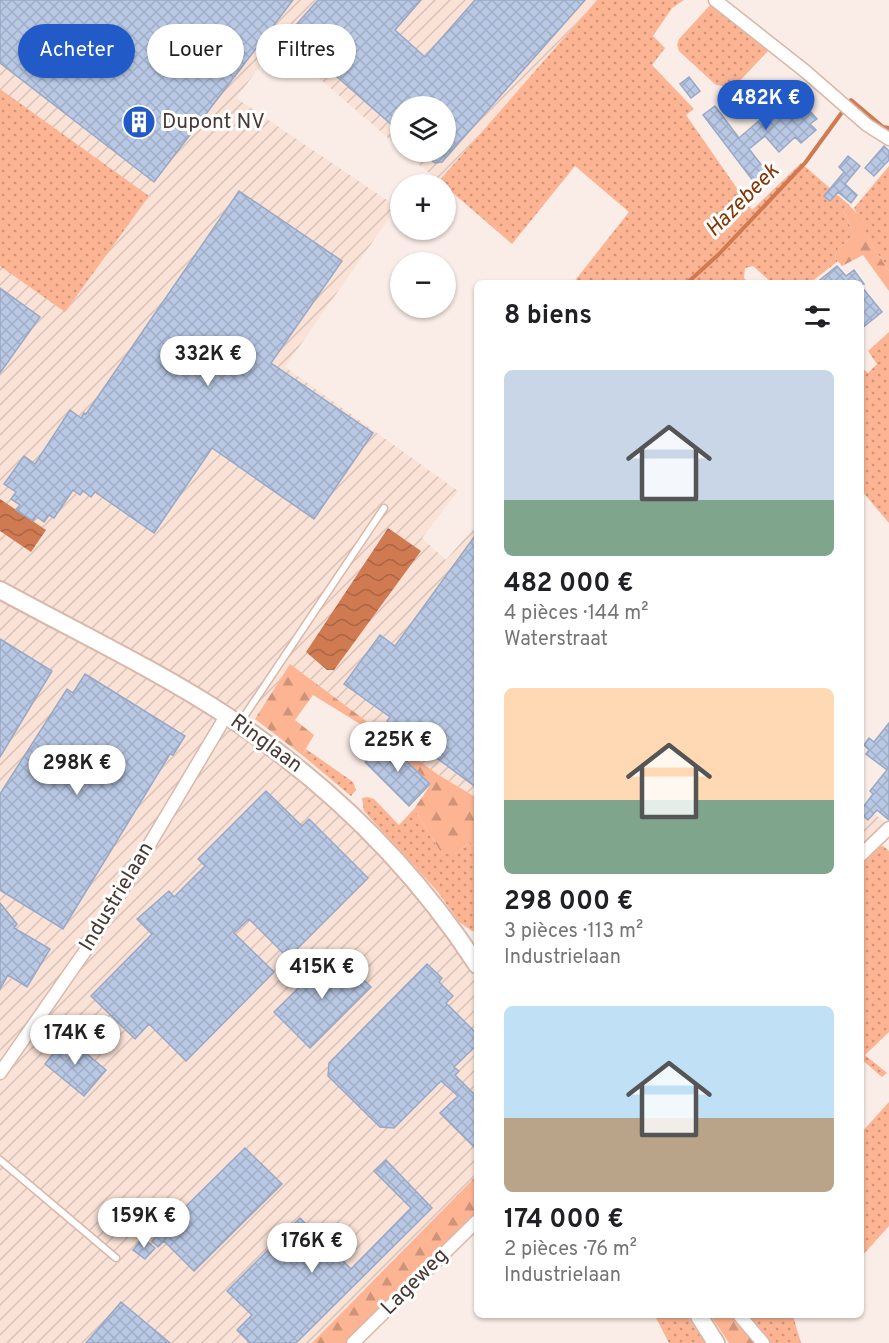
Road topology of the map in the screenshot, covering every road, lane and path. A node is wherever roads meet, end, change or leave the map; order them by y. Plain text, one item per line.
1 (715, 0) edge
2 (889, 139) edge
3 (384, 508) dead end
4 (0, 590) edge
5 (232, 720) junction
6 (889, 828) edge
7 (864, 852) edge
8 (474, 961) edge
9 (0, 1073) edge
10 (0, 1160) edge
11 (474, 1224) edge
12 (116, 1258) dead end
13 (700, 1318) edge
14 (742, 1318) edge
15 (353, 1343) edge
16 (716, 1343) edge
17 (763, 1343) edge

1 - 2 street
3 - 5 lane
4 - 5 main road, Ringlaan
5 - 8 main road, Ringlaan
5 - 9 street, Industrielaan
6 - 7 street
10 - 12 lane
11 - 15 street, Lageweg
13 - 16 main road
14 - 17 street

